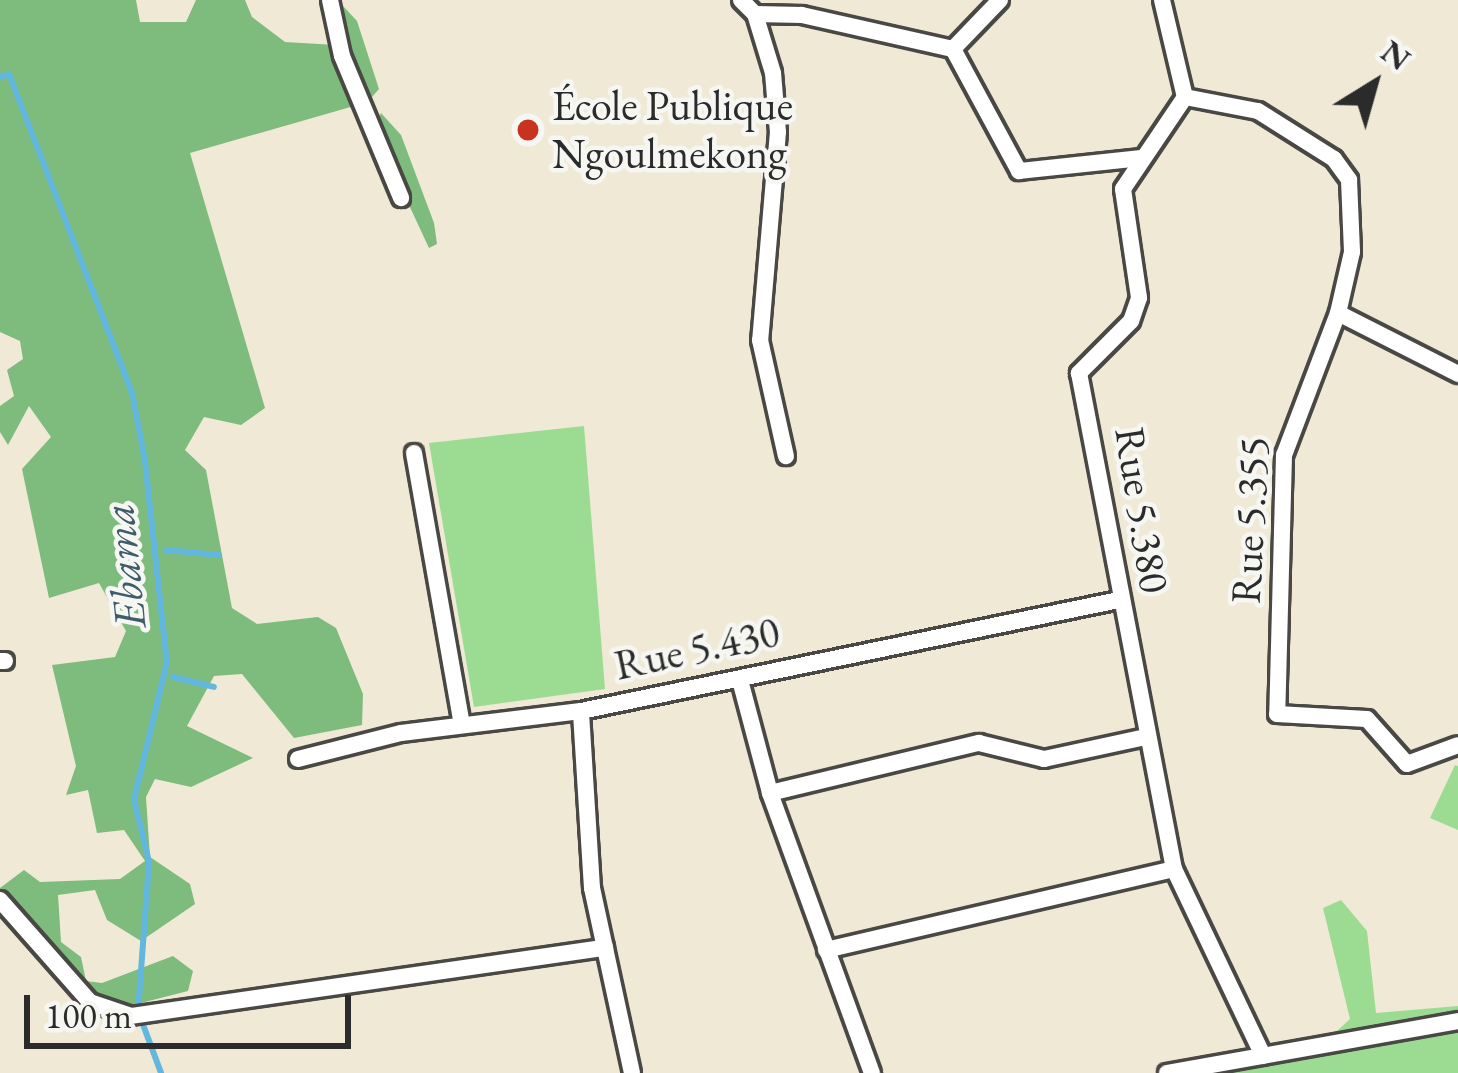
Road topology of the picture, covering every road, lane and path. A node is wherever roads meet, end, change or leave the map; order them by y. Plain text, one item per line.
1 (330, 0) edge
2 (741, 0) edge
3 (1000, 0) edge
4 (1162, 0) edge
5 (806, 7) edge
6 (754, 14) junction
7 (952, 49) junction
8 (1185, 97) junction
9 (1140, 158) junction
10 (400, 198) dead end
11 (1339, 313) junction
12 (1458, 374) edge
13 (413, 453) dead end
14 (786, 457) dead end
15 (1119, 600) junction
16 (740, 680) junction
17 (581, 711) junction
18 (462, 725) junction
19 (1146, 737) junction
20 (1458, 745) edge
21 (298, 759) dead end
22 (770, 793) junction
23 (1174, 869) junction
24 (0, 900) edge
25 (605, 948) junction
26 (826, 950) junction
27 (1458, 1021) edge
28 (1263, 1056) junction
29 (632, 1073) edge
30 (872, 1073) edge
31 (1167, 1073) edge

1 - 10 street
2 - 6 street
3 - 7 street
4 - 8 street
5 - 6 street
5 - 7 street
6 - 14 street
7 - 9 street
8 - 9 street, Rue 5.380
8 - 11 street, Rue 5.355
9 - 15 street, Rue 5.380
11 - 12 street
11 - 20 street, Rue 5.355
13 - 18 street
15 - 16 street, Rue 5.430
15 - 19 street, Rue 5.380
16 - 17 street, Rue 5.430
16 - 22 street
17 - 18 street
17 - 25 street, Rue 5.430
18 - 21 street
19 - 22 street
19 - 23 street, Rue 5.380
22 - 26 street
23 - 26 street
23 - 28 street, Rue 5.380
24 - 25 street
25 - 29 street, Rue 5.430
26 - 30 street
27 - 28 street
28 - 31 street

